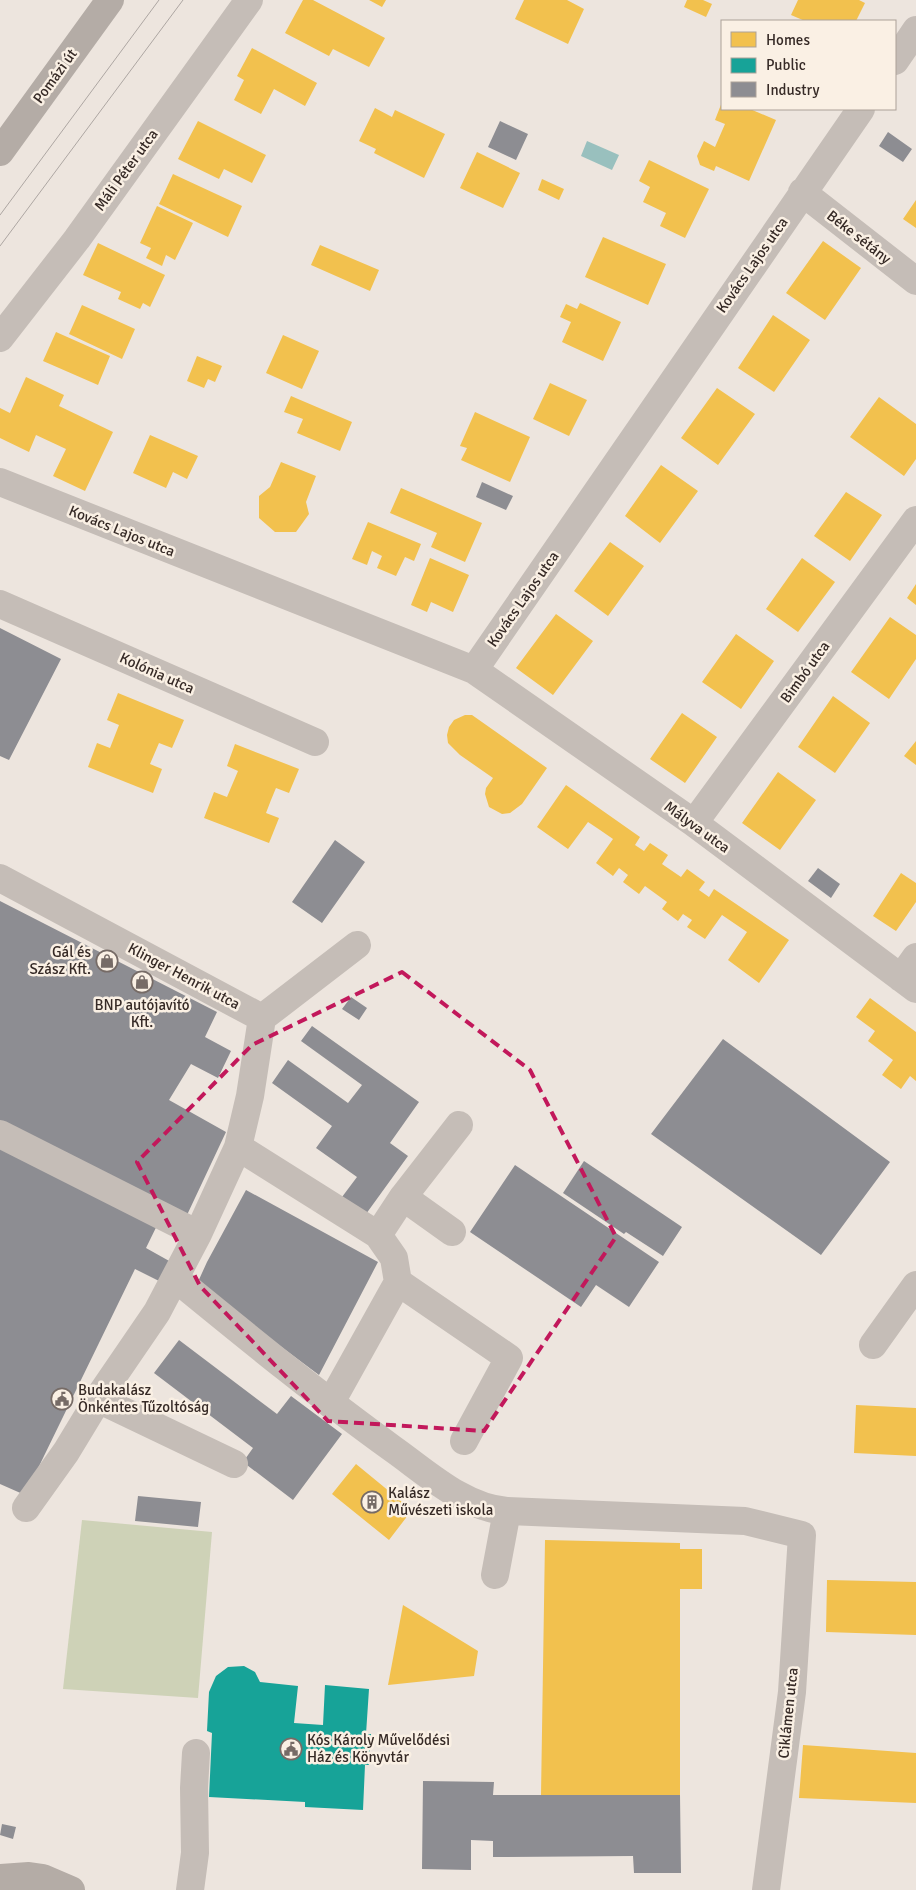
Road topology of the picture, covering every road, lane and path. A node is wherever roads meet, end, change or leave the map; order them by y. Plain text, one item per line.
1 (110, 0) edge
2 (249, 0) edge
3 (916, 30) edge
4 (896, 60) edge
5 (860, 110) edge
6 (0, 152) edge
7 (802, 192) junction
8 (916, 281) edge
9 (0, 338) edge
10 (0, 482) edge
11 (916, 520) edge
12 (0, 604) edge
13 (474, 670) junction
14 (315, 742) dead end
15 (694, 823) junction
16 (0, 878) edge
17 (357, 945) dead end
18 (911, 975) edge
19 (262, 1018) junction
20 (459, 1125) dead end
21 (0, 1134) edge
22 (238, 1147) junction
23 (403, 1197) junction
24 (452, 1232) dead end
25 (198, 1234) junction
26 (378, 1235) junction
27 (174, 1278) junction
28 (398, 1282) junction
29 (916, 1286) edge
30 (873, 1345) dead end
31 (98, 1399) junction
32 (330, 1404) junction
33 (464, 1441) dead end
34 (234, 1464) dead end
35 (26, 1508) dead end
36 (507, 1512) junction
37 (496, 1575) dead end
38 (196, 1753) dead end
39 (6, 1882) edge
40 (66, 1889) edge
41 (190, 1890) edge
42 (766, 1890) edge

1 - 6 main road, Pomázi út
2 - 9 street, Máli Péter utca
3 - 4 street
5 - 7 street, Kovács Lajos utca
7 - 8 street, Béke sétány
7 - 13 street, Kovács Lajos utca
10 - 13 street, Kovács Lajos utca
11 - 15 street, Bimbó utca
12 - 14 street, Kolónia utca
13 - 15 street, Mályva utca
15 - 18 street, Mályva utca
16 - 19 street, Klinger Henrik utca
17 - 19 street
19 - 22 street
20 - 23 street
21 - 25 street
22 - 25 street
22 - 26 street
23 - 24 street
23 - 26 street
25 - 27 street
26 - 28 street
27 - 31 street
27 - 32 street
28 - 32 street
28 - 33 street
29 - 30 street
31 - 34 street
31 - 35 street
32 - 36 street
36 - 37 street
36 - 42 street, Ciklámen utca
38 - 41 street
39 - 40 main road

